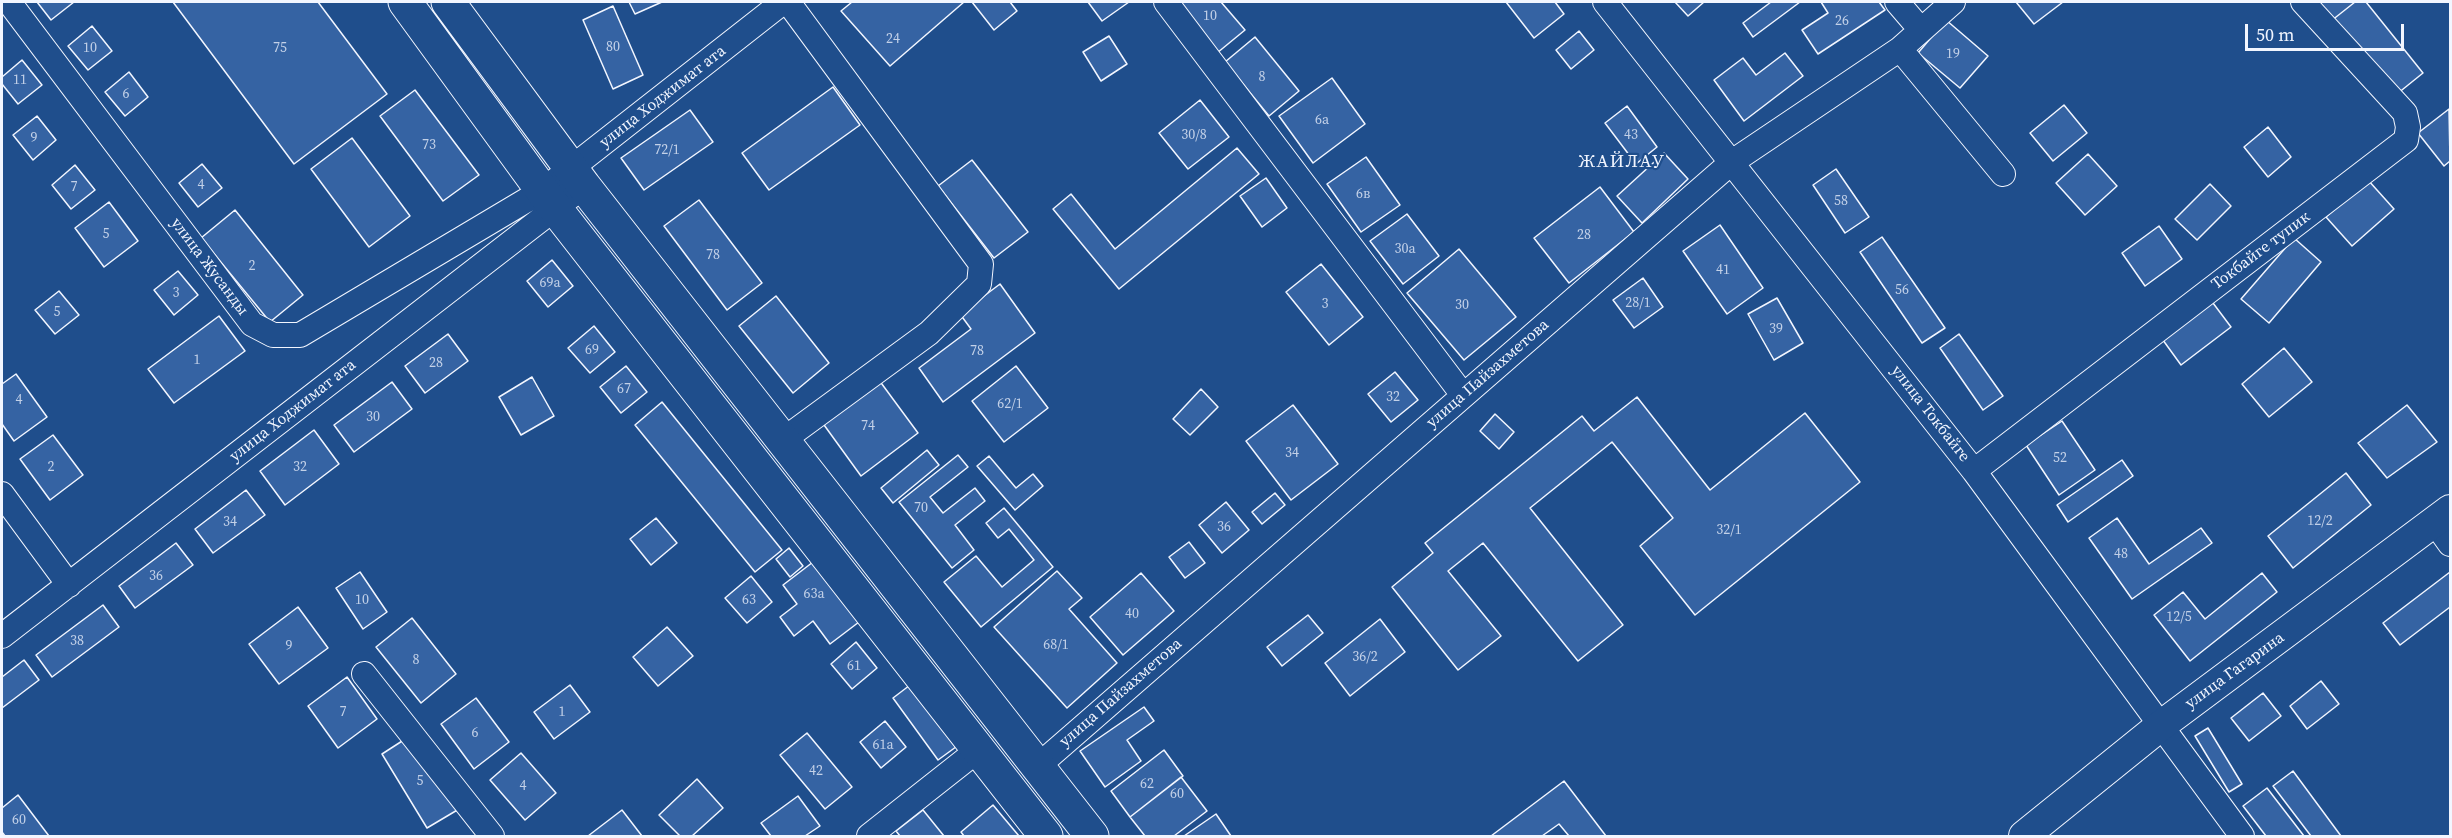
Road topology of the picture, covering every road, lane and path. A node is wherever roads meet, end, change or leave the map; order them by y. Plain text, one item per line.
1 (9, 2) edge
2 (405, 2) edge
3 (448, 2) edge
4 (785, 2) edge
5 (1166, 2) edge
6 (1605, 2) edge
7 (1897, 2) edge
8 (1953, 2) edge
9 (2302, 2) edge
10 (1921, 30) junction
11 (1900, 49) junction
12 (1732, 162) junction
13 (2003, 174) dead end
14 (578, 178) junction
15 (549, 199) junction
16 (1463, 395) junction
17 (783, 440) junction
18 (1974, 471) junction
19 (2, 494) edge
20 (2445, 526) edge
21 (69, 585) junction
22 (2, 636) edge
23 (364, 674) dead end
24 (2159, 726) junction
25 (978, 750) junction
26 (1038, 766) junction
27 (492, 837) edge
28 (869, 837) edge
29 (1046, 837) edge
30 (1092, 837) edge
31 (2024, 837) edge
32 (2242, 837) edge

1 - 15 street, улица Жусанды
2 - 15 highway
3 - 14 highway
4 - 14 street, улица Ходжимат ата
4 - 17 street
5 - 16 street
6 - 12 street, улица Токбайге
7 - 10 street
8 - 10 street, улица Пайзахметова
9 - 18 street, Токбайге тупик
10 - 11 street, улица Пайзахметова
11 - 12 street, улица Пайзахметова
11 - 13 street
12 - 16 street, улица Пайзахметова
12 - 18 street, улица Токбайге
14 - 15 street, улица Ходжимат ата
14 - 17 highway
15 - 21 street, улица Ходжимат ата
15 - 25 highway
16 - 26 street, улица Пайзахметова
17 - 26 highway
18 - 24 street, улица Токбайге
19 - 21 street
20 - 24 main road, улица Гагарина
21 - 22 street, улица Ходжимат ата
23 - 27 street
24 - 31 main road, улица Гагарина
24 - 32 street, улица Токбайге
25 - 28 street
25 - 29 highway
26 - 30 highway

